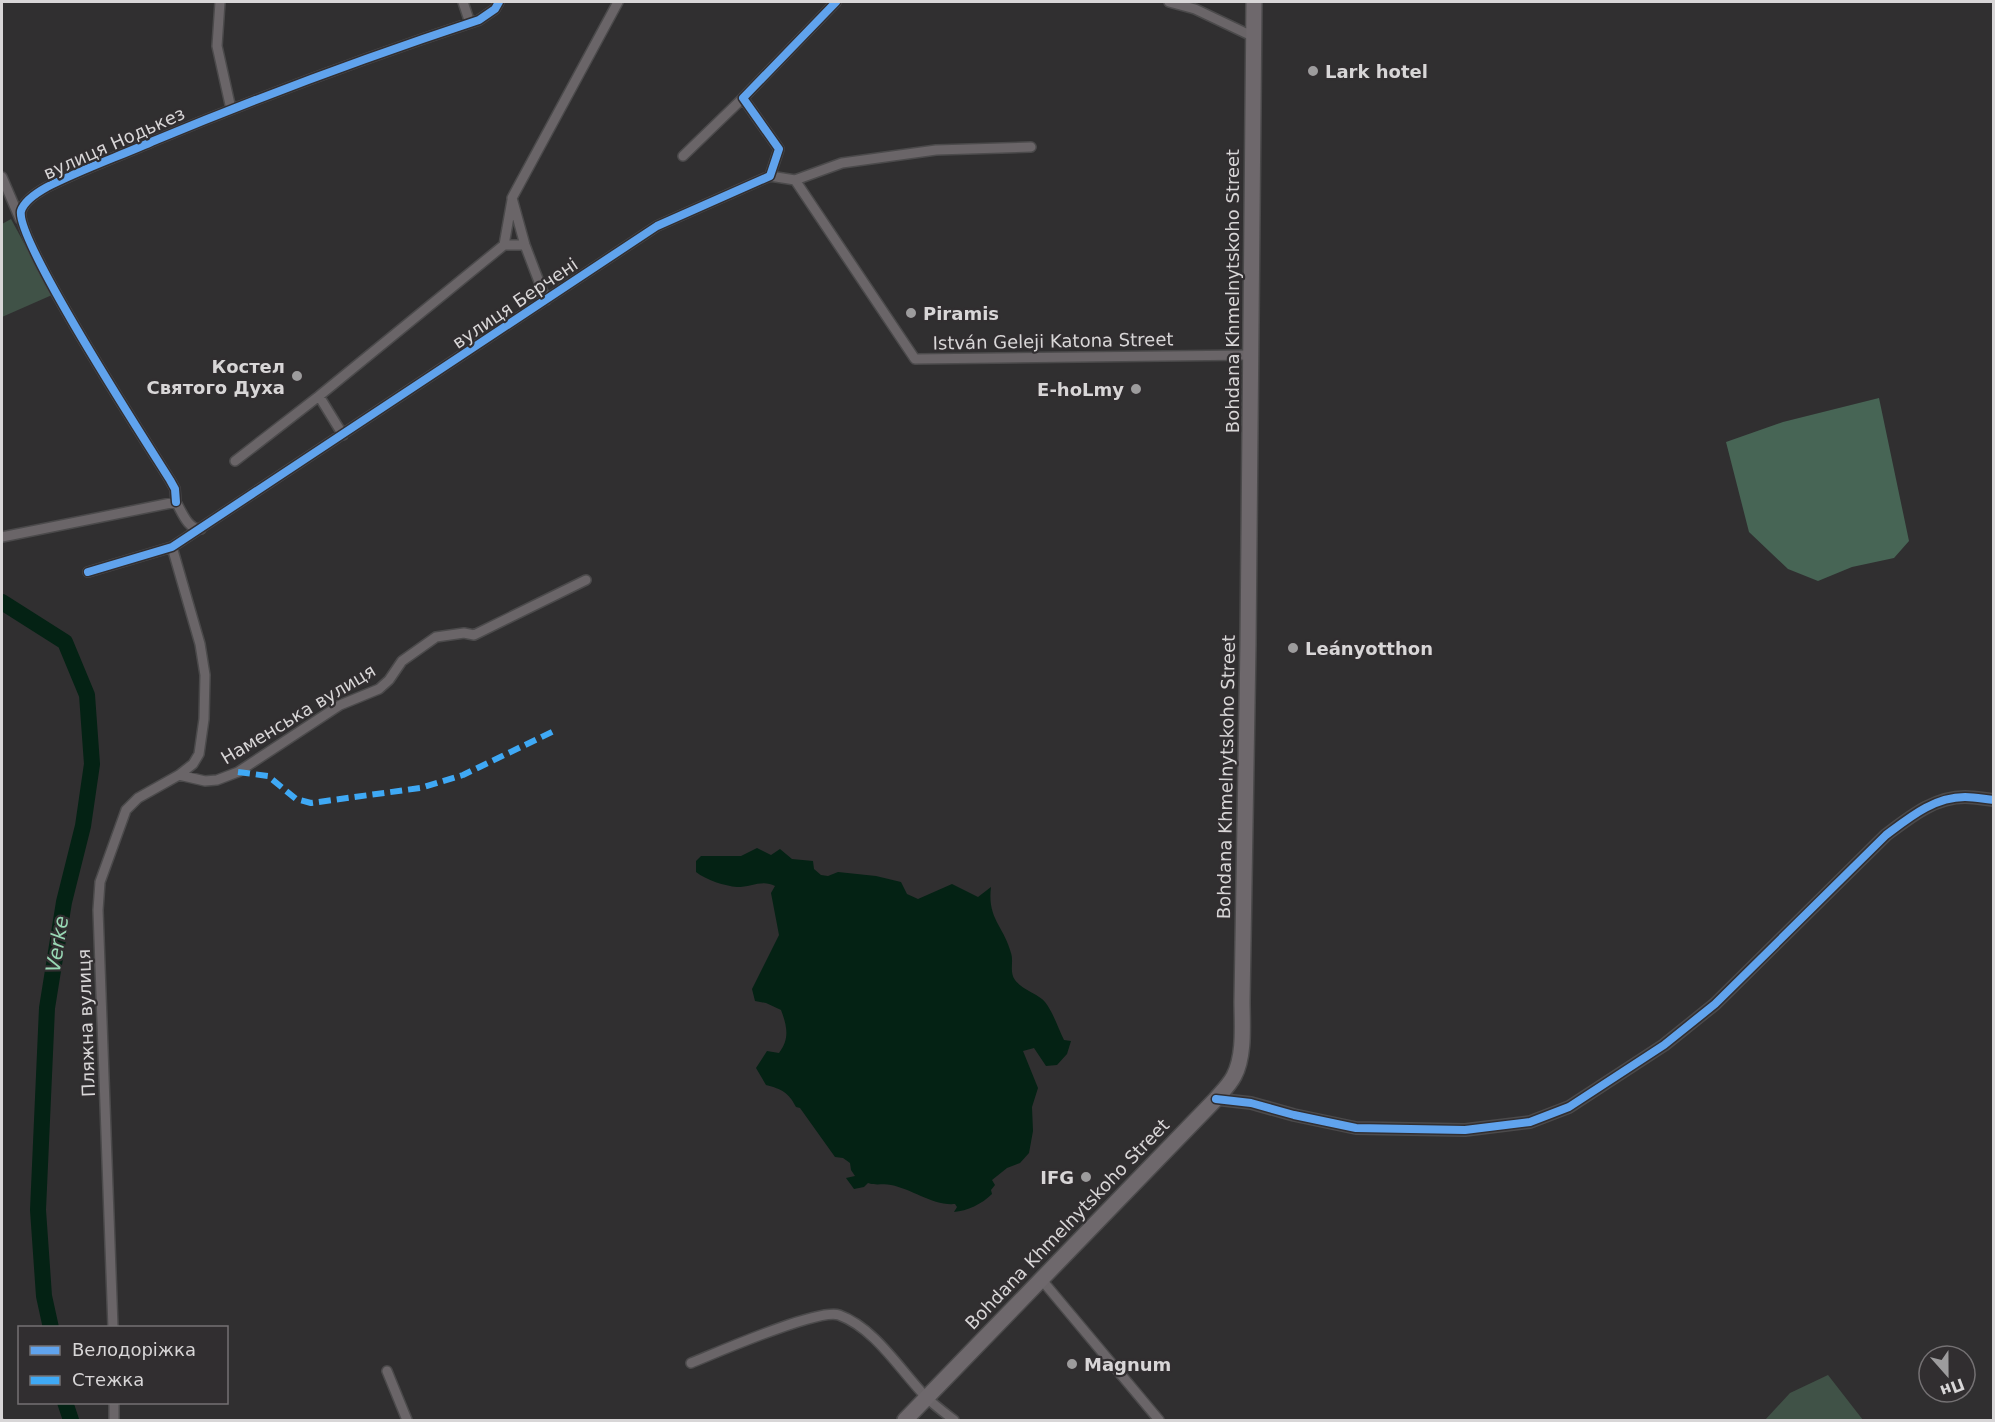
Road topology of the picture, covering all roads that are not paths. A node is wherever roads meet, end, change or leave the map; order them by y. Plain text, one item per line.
1 (220, 2) edge
2 (463, 2) edge
3 (499, 2) edge
4 (618, 2) edge
5 (836, 2) edge
6 (1169, 2) edge
7 (1254, 2) edge
8 (470, 23) junction
9 (1254, 38) junction
10 (743, 98) junction
11 (231, 108) junction
12 (1031, 147) dead end
13 (682, 156) dead end
14 (770, 176) junction
15 (2, 177) edge
16 (795, 180) junction
17 (512, 198) junction
18 (21, 222) junction
19 (504, 245) junction
20 (525, 245) junction
21 (546, 300) junction
22 (1251, 355) junction
23 (319, 396) junction
24 (343, 435) junction
25 (234, 461) dead end
26 (176, 502) junction
27 (201, 529) junction
28 (2, 537) edge
29 (172, 547) junction
30 (88, 572) dead end
31 (586, 580) dead end
32 (179, 775) junction
33 (1994, 800) edge
34 (1216, 1099) junction
35 (1041, 1279) junction
36 (113, 1326) edge
37 (691, 1363) dead end
38 (387, 1371) dead end
39 (927, 1398) junction
40 (114, 1404) edge
41 (114, 1420) edge
42 (407, 1420) edge
43 (905, 1420) edge
44 (954, 1420) edge
45 (1159, 1420) edge

1 - 11 street
2 - 8 street
3 - 8 street, вулиця Нодькез
4 - 17 street
5 - 10 street
6 - 9 street
7 - 9 highway, Bohdana Khmelnytskoho Street
8 - 11 street, вулиця Нодькез
9 - 22 highway, Bohdana Khmelnytskoho Street
10 - 13 street
10 - 14 street
11 - 18 street, вулиця Нодькез
12 - 16 street
14 - 16 street
14 - 21 street, вулиця Берчені
15 - 18 street
16 - 22 street, István Geleji Katona Street
17 - 19 street
17 - 20 street, вулиця Берчені
18 - 26 street
19 - 20 street
19 - 23 street
20 - 21 street, вулиця Берчені
21 - 24 street, вулиця Берчені
22 - 34 highway, Bohdana Khmelnytskoho Street
23 - 24 street
23 - 25 street
24 - 27 street, вулиця Берчені
26 - 27 street
26 - 28 street
27 - 29 street, вулиця Берчені
29 - 30 street, вулиця Берчені
29 - 32 street, Пляжна вулиця
31 - 32 street, Наменська вулиця
32 - 36 street, Пляжна вулиця
33 - 34 street
34 - 35 highway, Bohdana Khmelnytskoho Street
35 - 39 highway, Bohdana Khmelnytskoho Street
35 - 45 street
37 - 39 street
38 - 42 street
39 - 43 highway, Bohdana Khmelnytskoho Street
39 - 44 street
40 - 41 street

